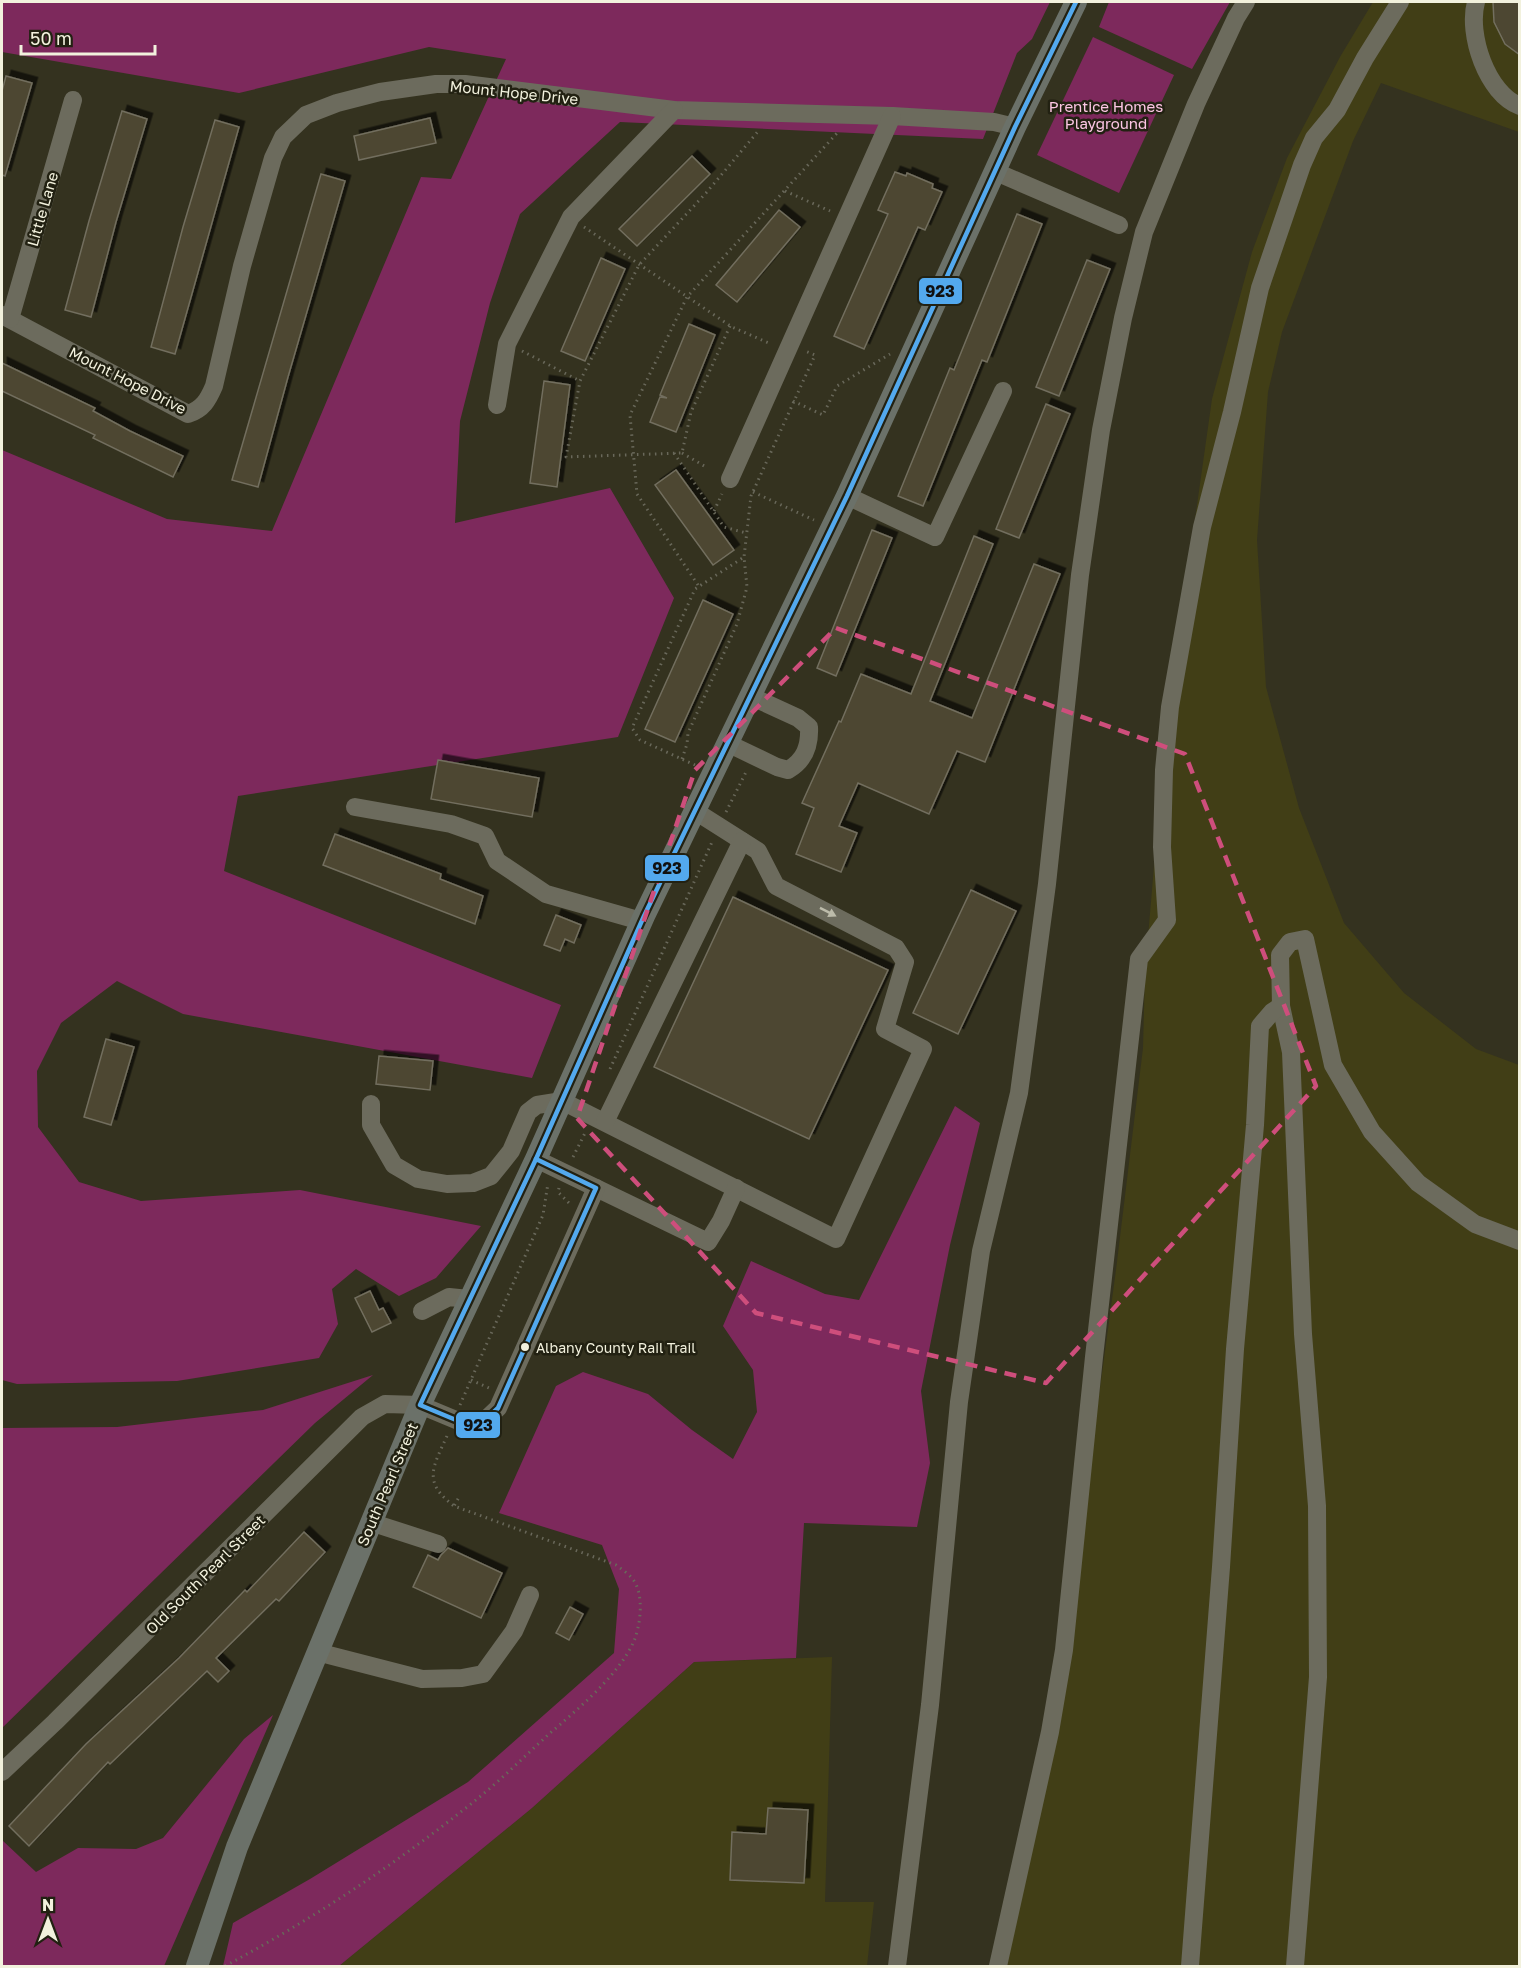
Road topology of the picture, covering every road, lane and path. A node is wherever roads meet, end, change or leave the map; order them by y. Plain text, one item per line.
1 (1076, 2) edge
2 (1246, 2) edge
3 (1400, 2) edge
4 (1476, 2) edge
5 (73, 100) dead end
6 (1520, 106) edge
7 (674, 110) junction
8 (761, 113) junction
9 (841, 115) junction
10 (892, 116) junction
11 (1015, 127) junction
12 (996, 172) junction
13 (785, 191) junction
14 (571, 217) junction
15 (846, 218) junction
16 (1119, 225) dead end
17 (639, 266) junction
18 (687, 297) junction
19 (6, 317) edge
20 (730, 326) junction
21 (507, 344) junction
22 (788, 347) junction
23 (891, 353) dead end
24 (580, 381) junction
25 (1003, 391) dead end
26 (793, 402) junction
27 (497, 405) dead end
28 (674, 453) junction
29 (682, 453) junction
30 (634, 454) junction
31 (706, 466) dead end
32 (730, 479) dead end
33 (753, 492) junction
34 (847, 496) junction
35 (815, 520) dead end
36 (746, 533) junction
37 (744, 557) junction
38 (698, 585) junction
39 (758, 700) junction
40 (728, 743) junction
41 (682, 759) junction
42 (713, 773) junction
43 (355, 807) dead end
44 (695, 811) junction
45 (742, 841) junction
46 (641, 921) junction
47 (1281, 1006) junction
48 (562, 1101) junction
49 (371, 1104) dead end
50 (604, 1122) junction
51 (536, 1159) junction
52 (596, 1188) junction
53 (736, 1188) junction
54 (1520, 1241) edge
55 (469, 1299) junction
56 (422, 1311) dead end
57 (420, 1405) junction
58 (461, 1422) junction
59 (459, 1497) dead end
60 (454, 1506) junction
61 (370, 1522) junction
62 (438, 1544) dead end
63 (530, 1595) dead end
64 (317, 1652) junction
65 (2, 1772) edge
66 (197, 1966) edge
67 (225, 1966) edge
68 (897, 1966) edge
69 (998, 1966) edge
70 (1190, 1966) edge
71 (1295, 1966) edge

1 - 11 main road, South Pearl Street
2 - 68 street
3 - 69 street
4 - 6 street
5 - 19 street, Little Lane
7 - 8 street, Mount Hope Drive
7 - 14 street
7 - 19 street, Mount Hope Drive
8 - 9 street, Mount Hope Drive
8 - 17 path
9 - 10 street, Mount Hope Drive
9 - 13 path
10 - 11 street, Mount Hope Drive
10 - 15 street
11 - 12 main road, South Pearl Street
12 - 16 street
12 - 34 main road, South Pearl Street
13 - 15 path
13 - 18 path
14 - 17 path
14 - 21 street
15 - 22 street
17 - 18 path
17 - 24 path
18 - 20 path
18 - 30 path
20 - 22 path
20 - 29 path
21 - 24 path
21 - 27 street
22 - 26 path
22 - 32 street
23 - 26 path
24 - 30 path
25 - 34 street
26 - 33 path
28 - 29 path
28 - 30 path
28 - 36 path
29 - 31 path
30 - 38 path
33 - 35 path
33 - 36 path
34 - 39 main road, South Pearl Street
36 - 37 path
37 - 38 path
37 - 41 path
38 - 41 path
39 - 40 main road, South Pearl Street
39 - 40 street
40 - 42 main road, South Pearl Street
41 - 42 path
42 - 44 main road, South Pearl Street
43 - 46 street
44 - 45 street
44 - 46 main road, South Pearl Street
45 - 50 street
45 -> 53 street
46 - 48 main road, South Pearl Street
47 - 54 street
47 - 70 street
47 - 71 street
48 - 49 street
48 - 50 street
48 - 51 main road, South Pearl Street
50 - 53 street
51 - 52 street
51 - 55 main road, South Pearl Street
52 - 53 street
52 - 58 street
55 - 56 street
55 - 57 main road, South Pearl Street
57 - 58 street
57 - 61 main road, South Pearl Street
57 - 65 street, Old South Pearl Street
58 - 60 path
59 - 60 path
60 - 67 path
61 - 62 street
61 - 64 main road, South Pearl Street
63 - 64 street
64 - 66 main road, South Pearl Street

